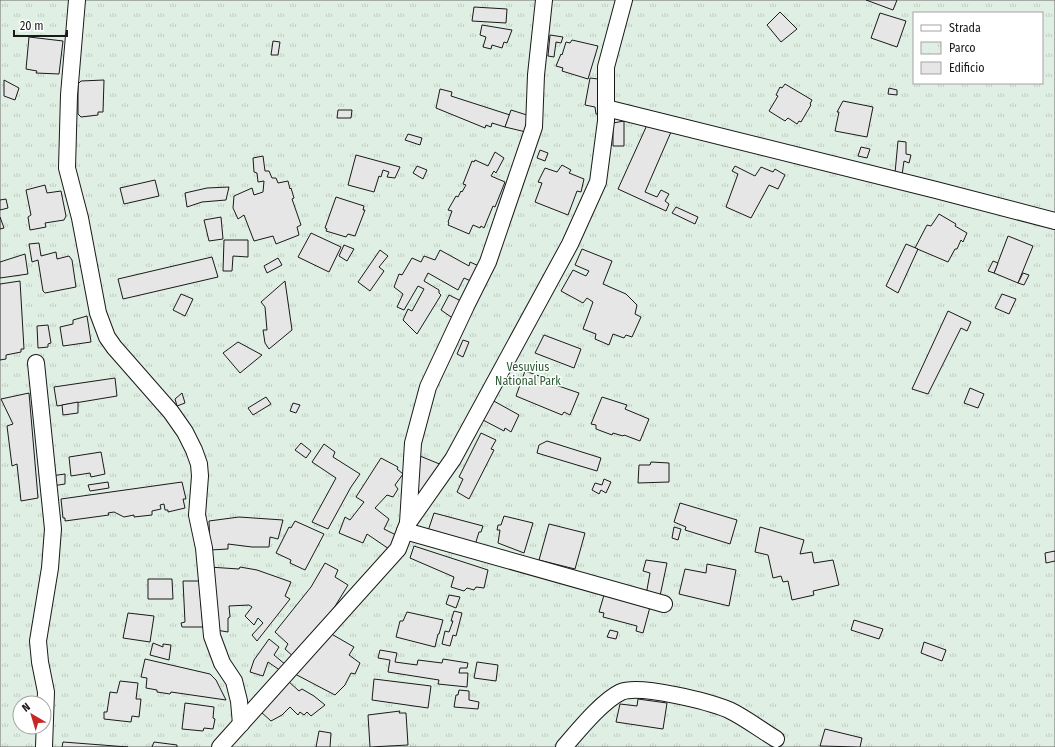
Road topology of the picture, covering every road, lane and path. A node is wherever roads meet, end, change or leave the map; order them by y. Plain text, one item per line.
1 (77, 0) edge
2 (544, 0) edge
3 (624, 0) edge
4 (606, 108) junction
5 (1055, 221) edge
6 (36, 363) dead end
7 (407, 527) junction
8 (664, 604) dead end
9 (241, 724) junction
10 (776, 739) dead end
11 (44, 747) edge
12 (220, 747) edge
13 (564, 747) edge

1 - 9 street
2 - 7 street
3 - 4 street
4 - 5 street
4 - 7 street
6 - 11 street
7 - 8 street
7 - 9 street
9 - 12 street
10 - 13 street

